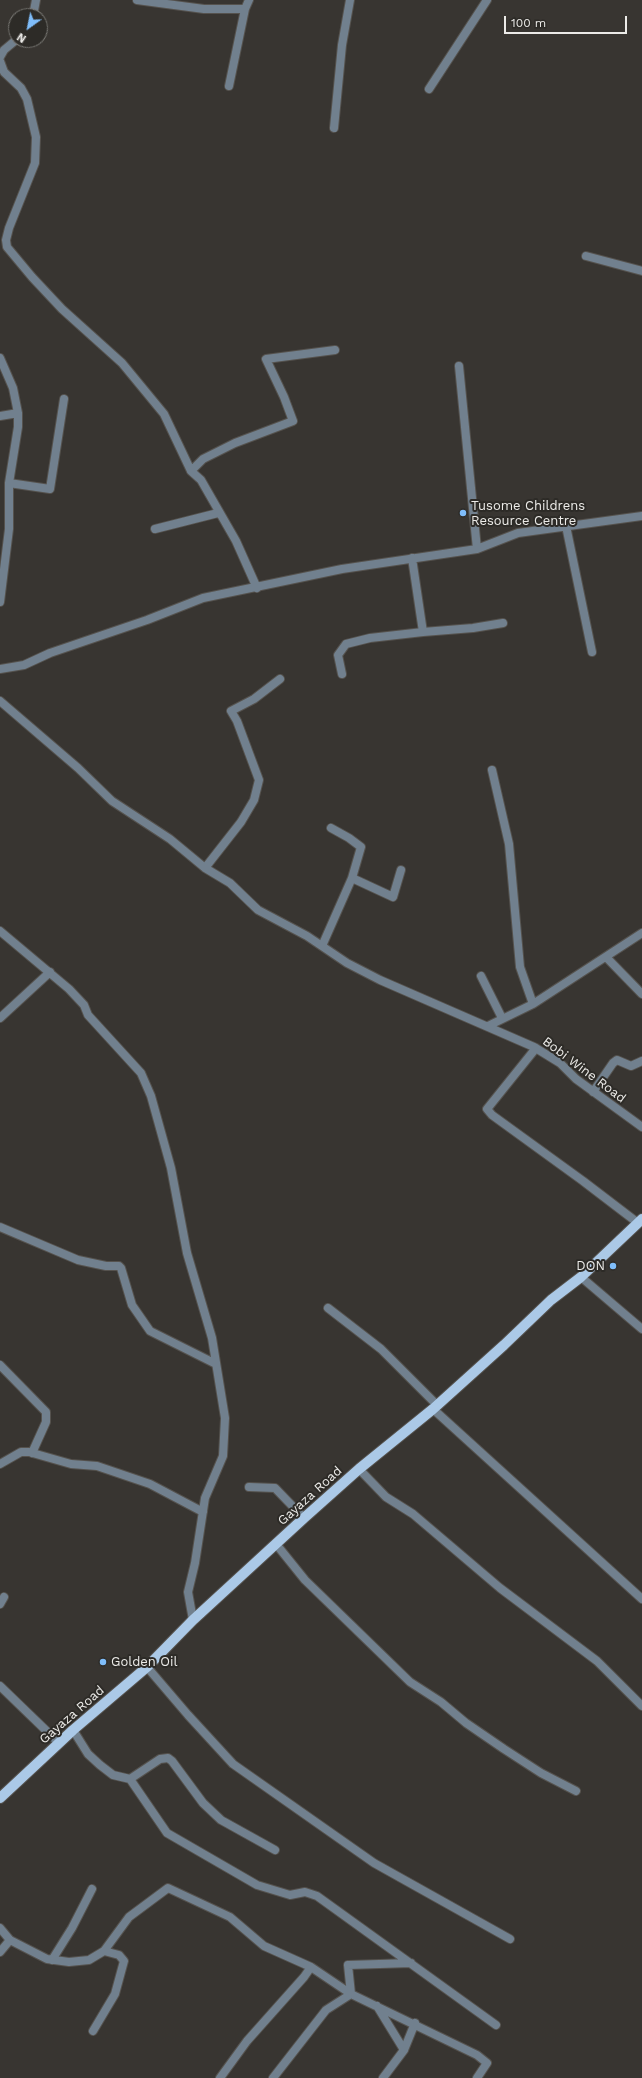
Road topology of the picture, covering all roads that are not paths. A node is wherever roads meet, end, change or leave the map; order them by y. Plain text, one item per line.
1 (137, 0) edge
2 (249, 0) edge
3 (350, 0) edge
4 (487, 0) edge
5 (246, 9) junction
6 (8, 47) edge
7 (0, 57) edge
8 (0, 61) edge
9 (229, 86) dead end
10 (429, 89) dead end
11 (334, 128) dead end
12 (586, 256) dead end
13 (642, 271) edge
14 (335, 350) dead end
15 (0, 358) edge
16 (459, 366) dead end
17 (64, 400) dead end
18 (18, 413) junction
19 (0, 416) edge
20 (191, 471) junction
21 (9, 483) junction
22 (218, 512) junction
23 (642, 518) edge
24 (566, 526) junction
25 (155, 529) dead end
26 (477, 549) junction
27 (412, 558) junction
28 (257, 588) junction
29 (0, 602) edge
30 (503, 623) dead end
31 (423, 632) junction
32 (592, 652) dead end
33 (0, 669) edge
34 (342, 674) dead end
35 (280, 679) dead end
36 (0, 700) edge
37 (492, 770) dead end
38 (331, 828) dead end
39 (205, 868) junction
40 (401, 870) dead end
41 (352, 878) junction
42 (0, 931) edge
43 (642, 933) edge
44 (322, 946) junction
45 (606, 958) junction
46 (50, 972) junction
47 (481, 976) dead end
48 (642, 994) edge
49 (533, 1004) junction
50 (0, 1018) edge
51 (502, 1018) junction
52 (488, 1026) junction
53 (536, 1048) junction
54 (642, 1061) edge
55 (593, 1092) junction
56 (642, 1127) edge
57 (640, 1221) edge
58 (0, 1227) edge
59 (581, 1277) junction
60 (328, 1308) dead end
61 (642, 1328) edge
62 (216, 1364) junction
63 (0, 1365) edge
64 (435, 1407) junction
65 (32, 1453) junction
66 (0, 1463) edge
67 (360, 1469) junction
68 (249, 1487) dead end
69 (203, 1512) junction
70 (304, 1518) junction
71 (276, 1544) junction
72 (642, 1599) edge
73 (193, 1620) junction
74 (147, 1667) junction
75 (0, 1686) edge
76 (642, 1706) edge
77 (73, 1730) junction
78 (59, 1743) junction
79 (130, 1779) junction
80 (576, 1791) dead end
81 (0, 1798) edge
82 (275, 1850) dead end
83 (92, 1889) dead end
84 (0, 1928) edge
85 (510, 1939) dead end
86 (10, 1940) junction
87 (104, 1951) junction
88 (0, 1952) edge
89 (52, 1960) junction
90 (411, 1963) junction
91 (312, 1967) junction
92 (351, 1994) junction
93 (377, 2006) junction
94 (415, 2023) junction
95 (496, 2025) dead end
96 (93, 2031) dead end
97 (404, 2050) junction
98 (220, 2078) edge
99 (273, 2078) edge
100 (383, 2078) edge
101 (477, 2078) edge

1 - 5 street
2 - 5 street
3 - 11 street
4 - 10 street
5 - 9 street
6 - 7 street
8 - 20 street
12 - 13 street
14 - 20 street
15 - 18 street
16 - 26 street
17 - 21 street
18 - 19 street
18 - 21 street
20 - 22 street
21 - 29 street
22 - 25 street
22 - 28 street
23 - 24 street
24 - 26 street
24 - 32 street
26 - 27 street
27 - 28 street
27 - 31 street
28 - 33 street
30 - 31 street
31 - 34 street
35 - 39 street
36 - 39 street, Bobi Wine Road
37 - 49 street
38 - 41 street
39 - 44 street, Bobi Wine Road
40 - 41 street
41 - 44 street
42 - 46 street
43 - 45 street
44 - 52 street, Bobi Wine Road
45 - 48 street
45 - 49 street
46 - 50 street
46 - 62 street
47 - 51 street
49 - 51 street
51 - 52 street
52 - 53 street, Bobi Wine Road
53 - 55 street, Bobi Wine Road
53 - 57 street
54 - 55 street
55 - 56 street, Bobi Wine Road
57 - 59 main road, Gayaza Road
58 - 62 street
59 - 61 street
59 - 64 main road, Gayaza Road
60 - 64 street
62 - 69 street
63 - 65 street
64 - 67 main road, Gayaza Road
64 - 72 street
65 - 66 street
65 - 69 street
67 - 70 main road, Gayaza Road
67 - 76 street
68 - 70 street
69 - 73 street
70 - 71 main road, Gayaza Road
71 - 73 main road, Gayaza Road
71 - 80 street
73 - 74 main road, Gayaza Road
74 - 77 main road, Gayaza Road
74 - 85 street
75 - 78 street
77 - 78 main road, Gayaza Road
77 - 79 street
78 - 81 main road, Gayaza Road
79 - 82 street
79 - 90 street
83 - 89 street
84 - 86 street
86 - 88 street
86 - 89 street
87 - 89 street
87 - 91 street
87 - 96 street
90 - 92 street
90 - 95 street
91 - 92 street
91 - 98 street
92 - 93 street
92 - 99 street
93 - 94 street
93 - 97 street
94 - 97 street
94 - 101 street
97 - 100 street

